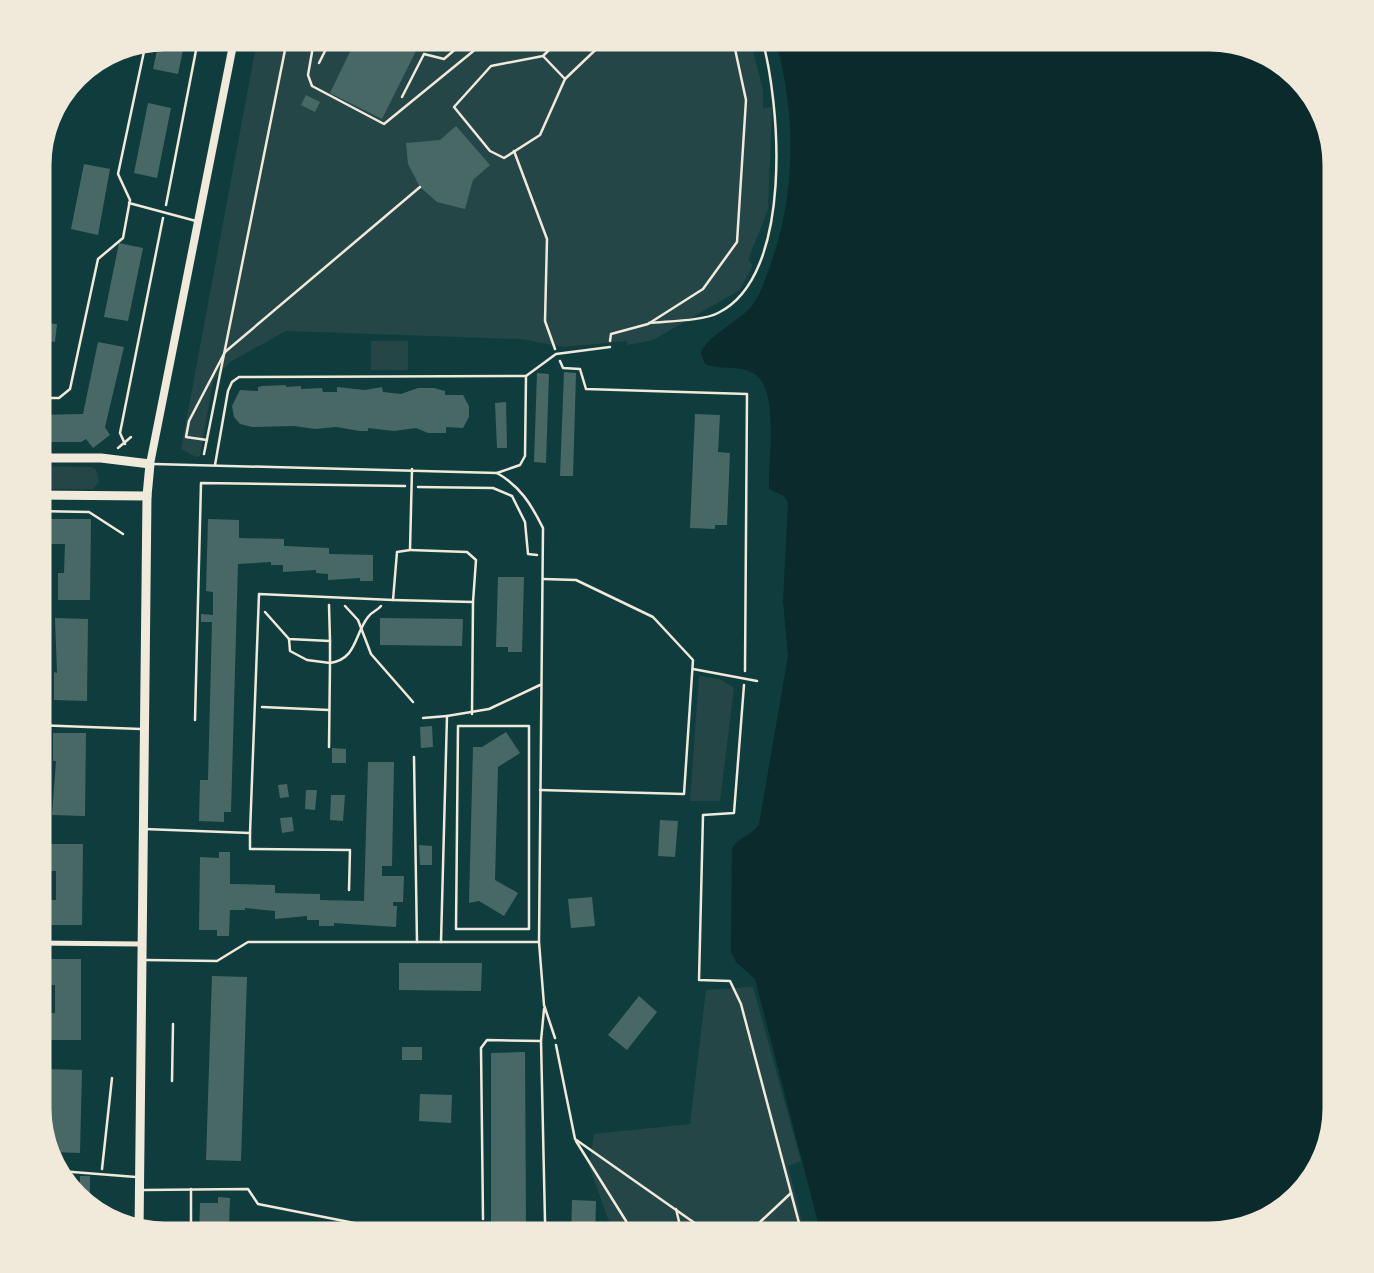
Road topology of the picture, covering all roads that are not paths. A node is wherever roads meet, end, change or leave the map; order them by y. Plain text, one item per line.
1 (233, 47) edge
2 (313, 47) edge
3 (478, 47) edge
4 (144, 50) edge
5 (129, 203) junction
6 (197, 222) junction
7 (610, 347) road end
8 (526, 376) junction
9 (48, 398) edge
10 (48, 458) edge
11 (150, 464) junction
12 (215, 465) junction
13 (412, 469) junction
14 (497, 473) junction
15 (48, 495) edge
16 (147, 496) junction
17 (410, 550) junction
18 (543, 579) junction
19 (393, 600) junction
20 (473, 603) junction
21 (693, 669) junction
22 (757, 681) dead end
23 (542, 684) junction
24 (472, 714) junction
25 (447, 716) junction
26 (423, 718) dead end
27 (48, 725) edge
28 (144, 729) junction
29 (414, 757) dead end
30 (540, 790) junction
31 (143, 829) junction
32 (250, 833) junction
33 (349, 890) dead end
34 (417, 942) junction
35 (441, 942) junction
36 (539, 942) junction
37 (48, 943) edge
38 (141, 944) junction
39 (141, 960) junction
40 (544, 1005) junction
41 (555, 1038) road end
42 (541, 1041) junction
43 (67, 1172) edge
44 (139, 1178) junction
45 (139, 1189) junction
46 (191, 1189) junction
47 (483, 1219) dead end
48 (139, 1222) edge
49 (191, 1226) edge
50 (369, 1226) edge
51 (546, 1226) edge

1 - 6 main road
2 - 3 lane
4 - 5 lane
5 - 6 lane
5 - 9 lane
6 - 11 main road
7 - 8 lane
8 - 12 lane
8 - 14 lane
10 - 11 main road
11 - 12 lane
11 - 16 main road
12 - 13 lane
13 - 14 lane
13 - 17 lane
14 - 18 lane
15 - 16 main road
16 - 28 main road
17 - 19 lane
17 - 20 lane
18 - 21 lane
18 - 23 lane
19 - 20 lane
19 - 32 lane
20 - 24 lane
21 - 22 lane
21 - 30 lane
23 - 24 lane
23 - 30 lane
24 - 25 lane
25 - 26 lane
25 - 35 lane
27 - 28 lane
28 - 31 main road
29 - 34 lane
30 - 36 lane
31 - 32 lane
31 - 38 main road
32 - 33 lane
34 - 35 lane
34 - 39 lane
35 - 36 lane
36 - 40 lane
37 - 38 street
38 - 39 main road
39 - 44 main road
40 - 41 lane
40 - 42 lane
42 - 47 lane
42 - 51 lane
43 - 44 lane
44 - 45 main road
45 - 46 lane
45 - 48 main road
46 - 49 lane
46 - 50 lane

